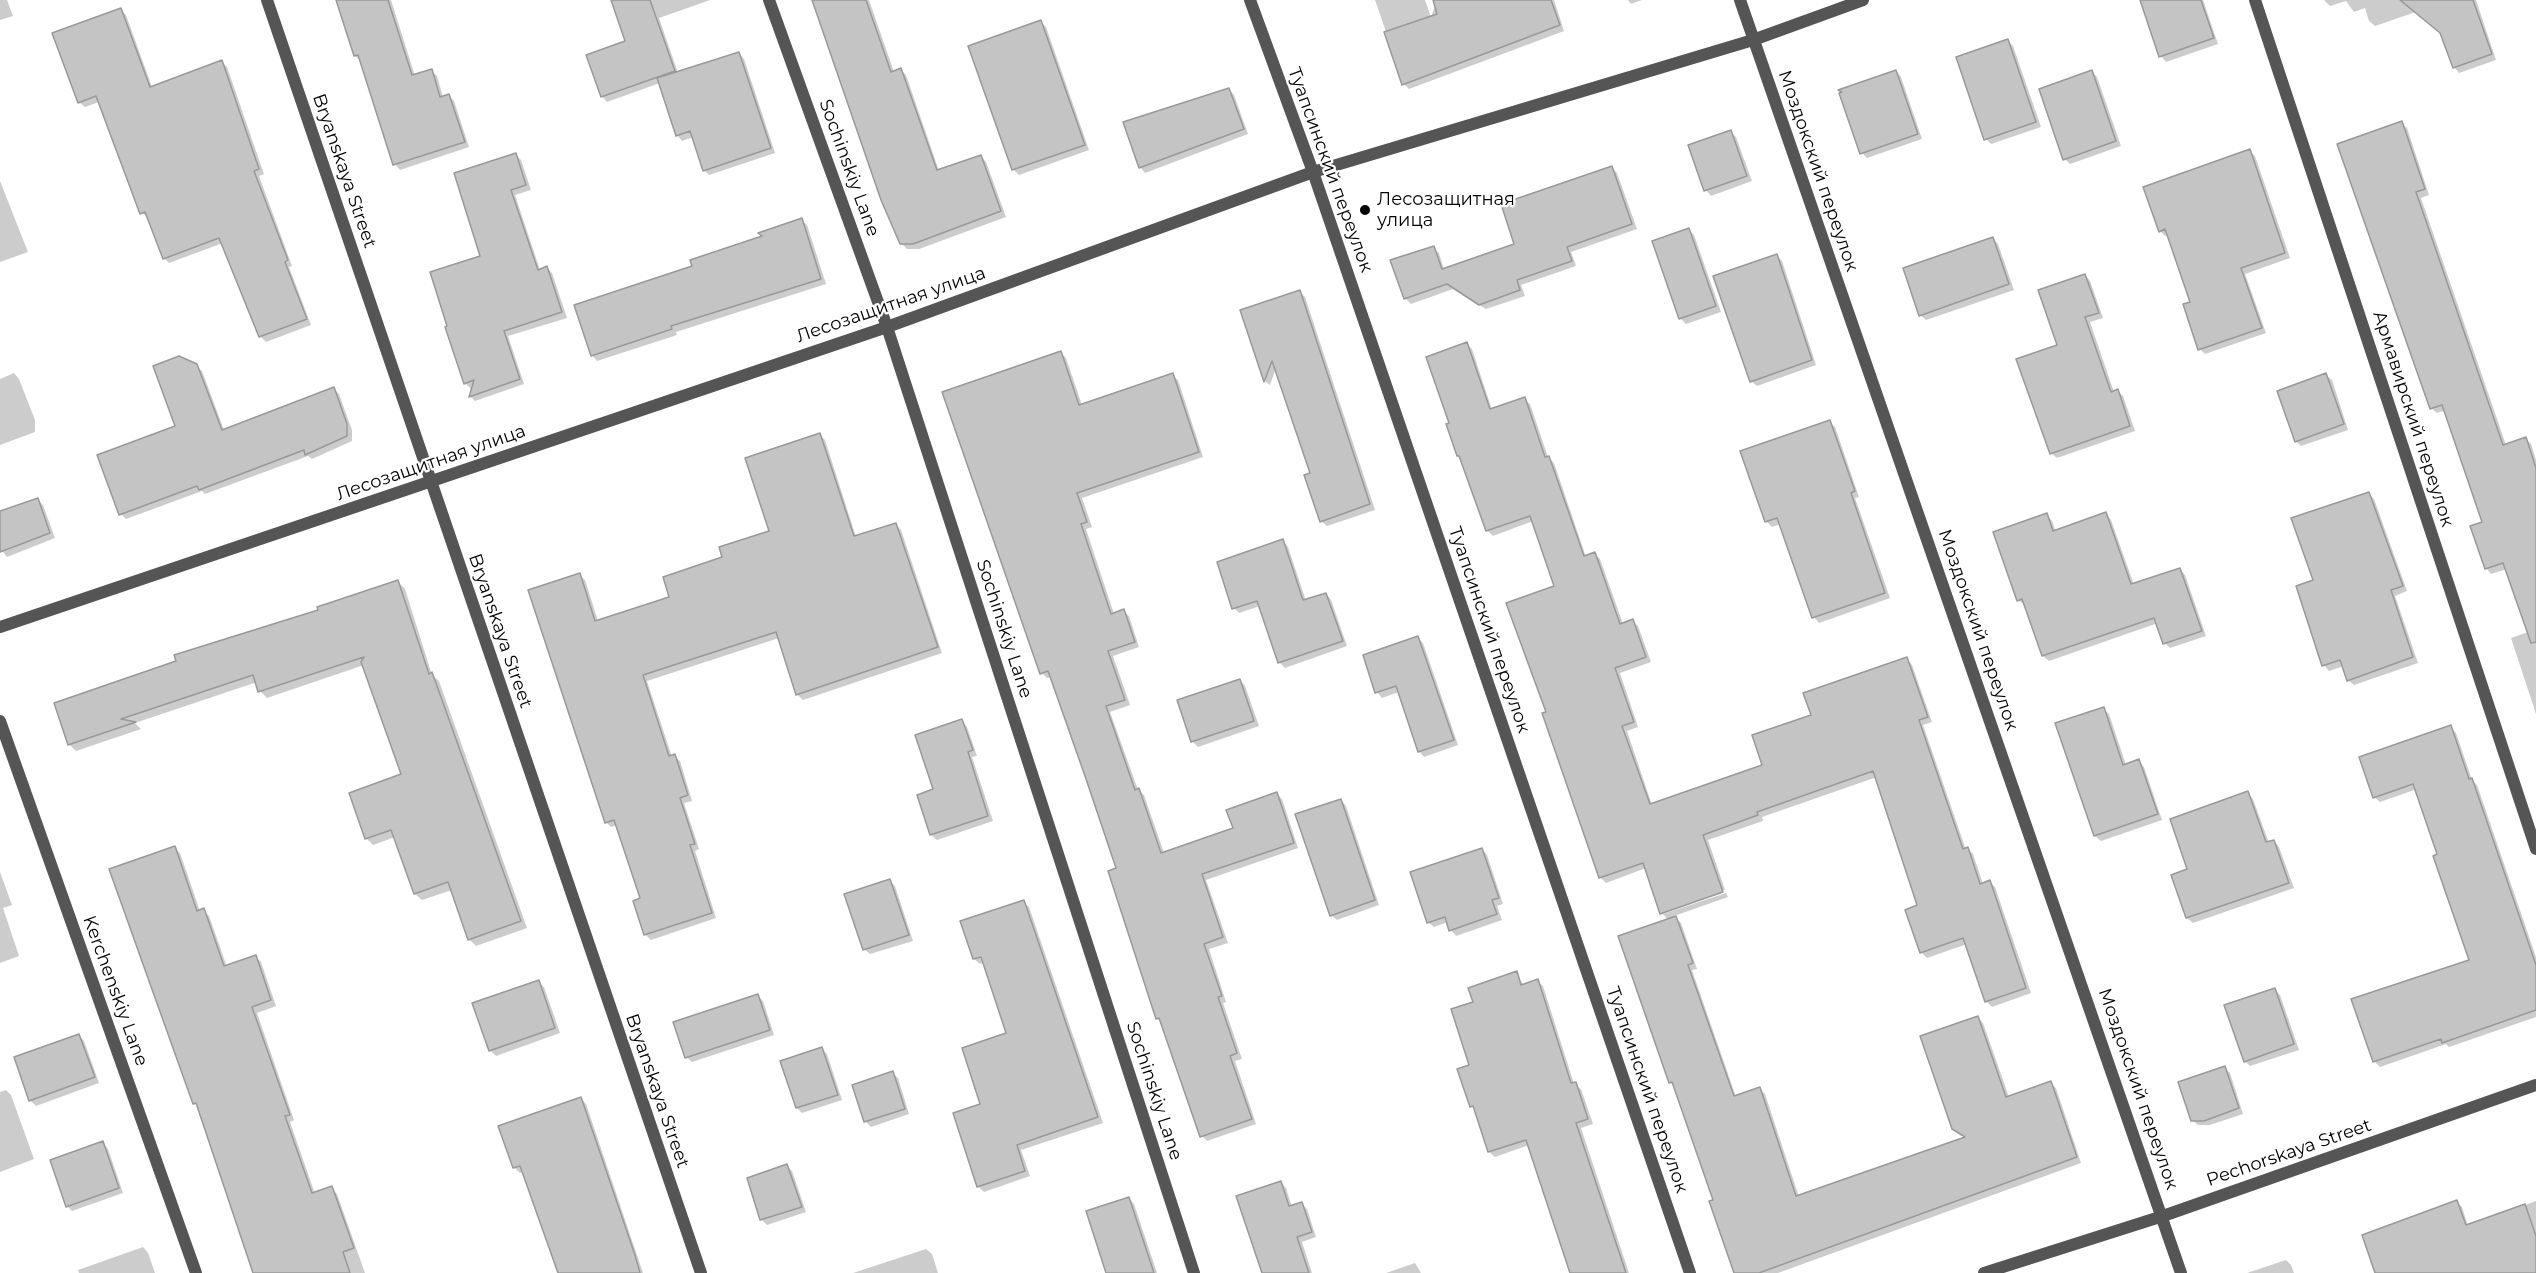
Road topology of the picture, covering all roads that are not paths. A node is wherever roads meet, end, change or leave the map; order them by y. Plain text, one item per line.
1 (267, 0) edge
2 (770, 0) edge
3 (1250, 0) edge
4 (1740, 0) edge
5 (1863, 0) edge
6 (2255, 0) edge
7 (1753, 40) junction
8 (1313, 172) junction
9 (887, 327) junction
10 (431, 483) junction
11 (0, 627) edge
12 (0, 721) edge
13 (2536, 849) edge
14 (2536, 1085) edge
15 (2163, 1216) junction
16 (196, 1273) edge
17 (701, 1273) edge
18 (1194, 1273) edge
19 (1690, 1273) edge
20 (1984, 1273) edge
21 (2181, 1273) edge

1 - 10 street, Bryanskaya Street
2 - 9 street, Sochinskiy Lane
3 - 8 street, Туапсинский переулок
4 - 7 street, Моздокский переулок
5 - 7 street, Лесозащитная улица
6 - 13 street, Армавирский переулок
7 - 8 street, Лесозащитная улица
7 - 15 street, Моздокский переулок
8 - 9 street, Лесозащитная улица
8 - 19 street, Туапсинский переулок
9 - 10 street, Лесозащитная улица
9 - 18 street, Sochinskiy Lane
10 - 11 street, Лесозащитная улица
10 - 17 street, Bryanskaya Street
12 - 16 street, Kerchenskiy Lane
14 - 15 street, Pechorskaya Street
15 - 20 street, Pechorskaya Street
15 - 21 street, Моздокский переулок

